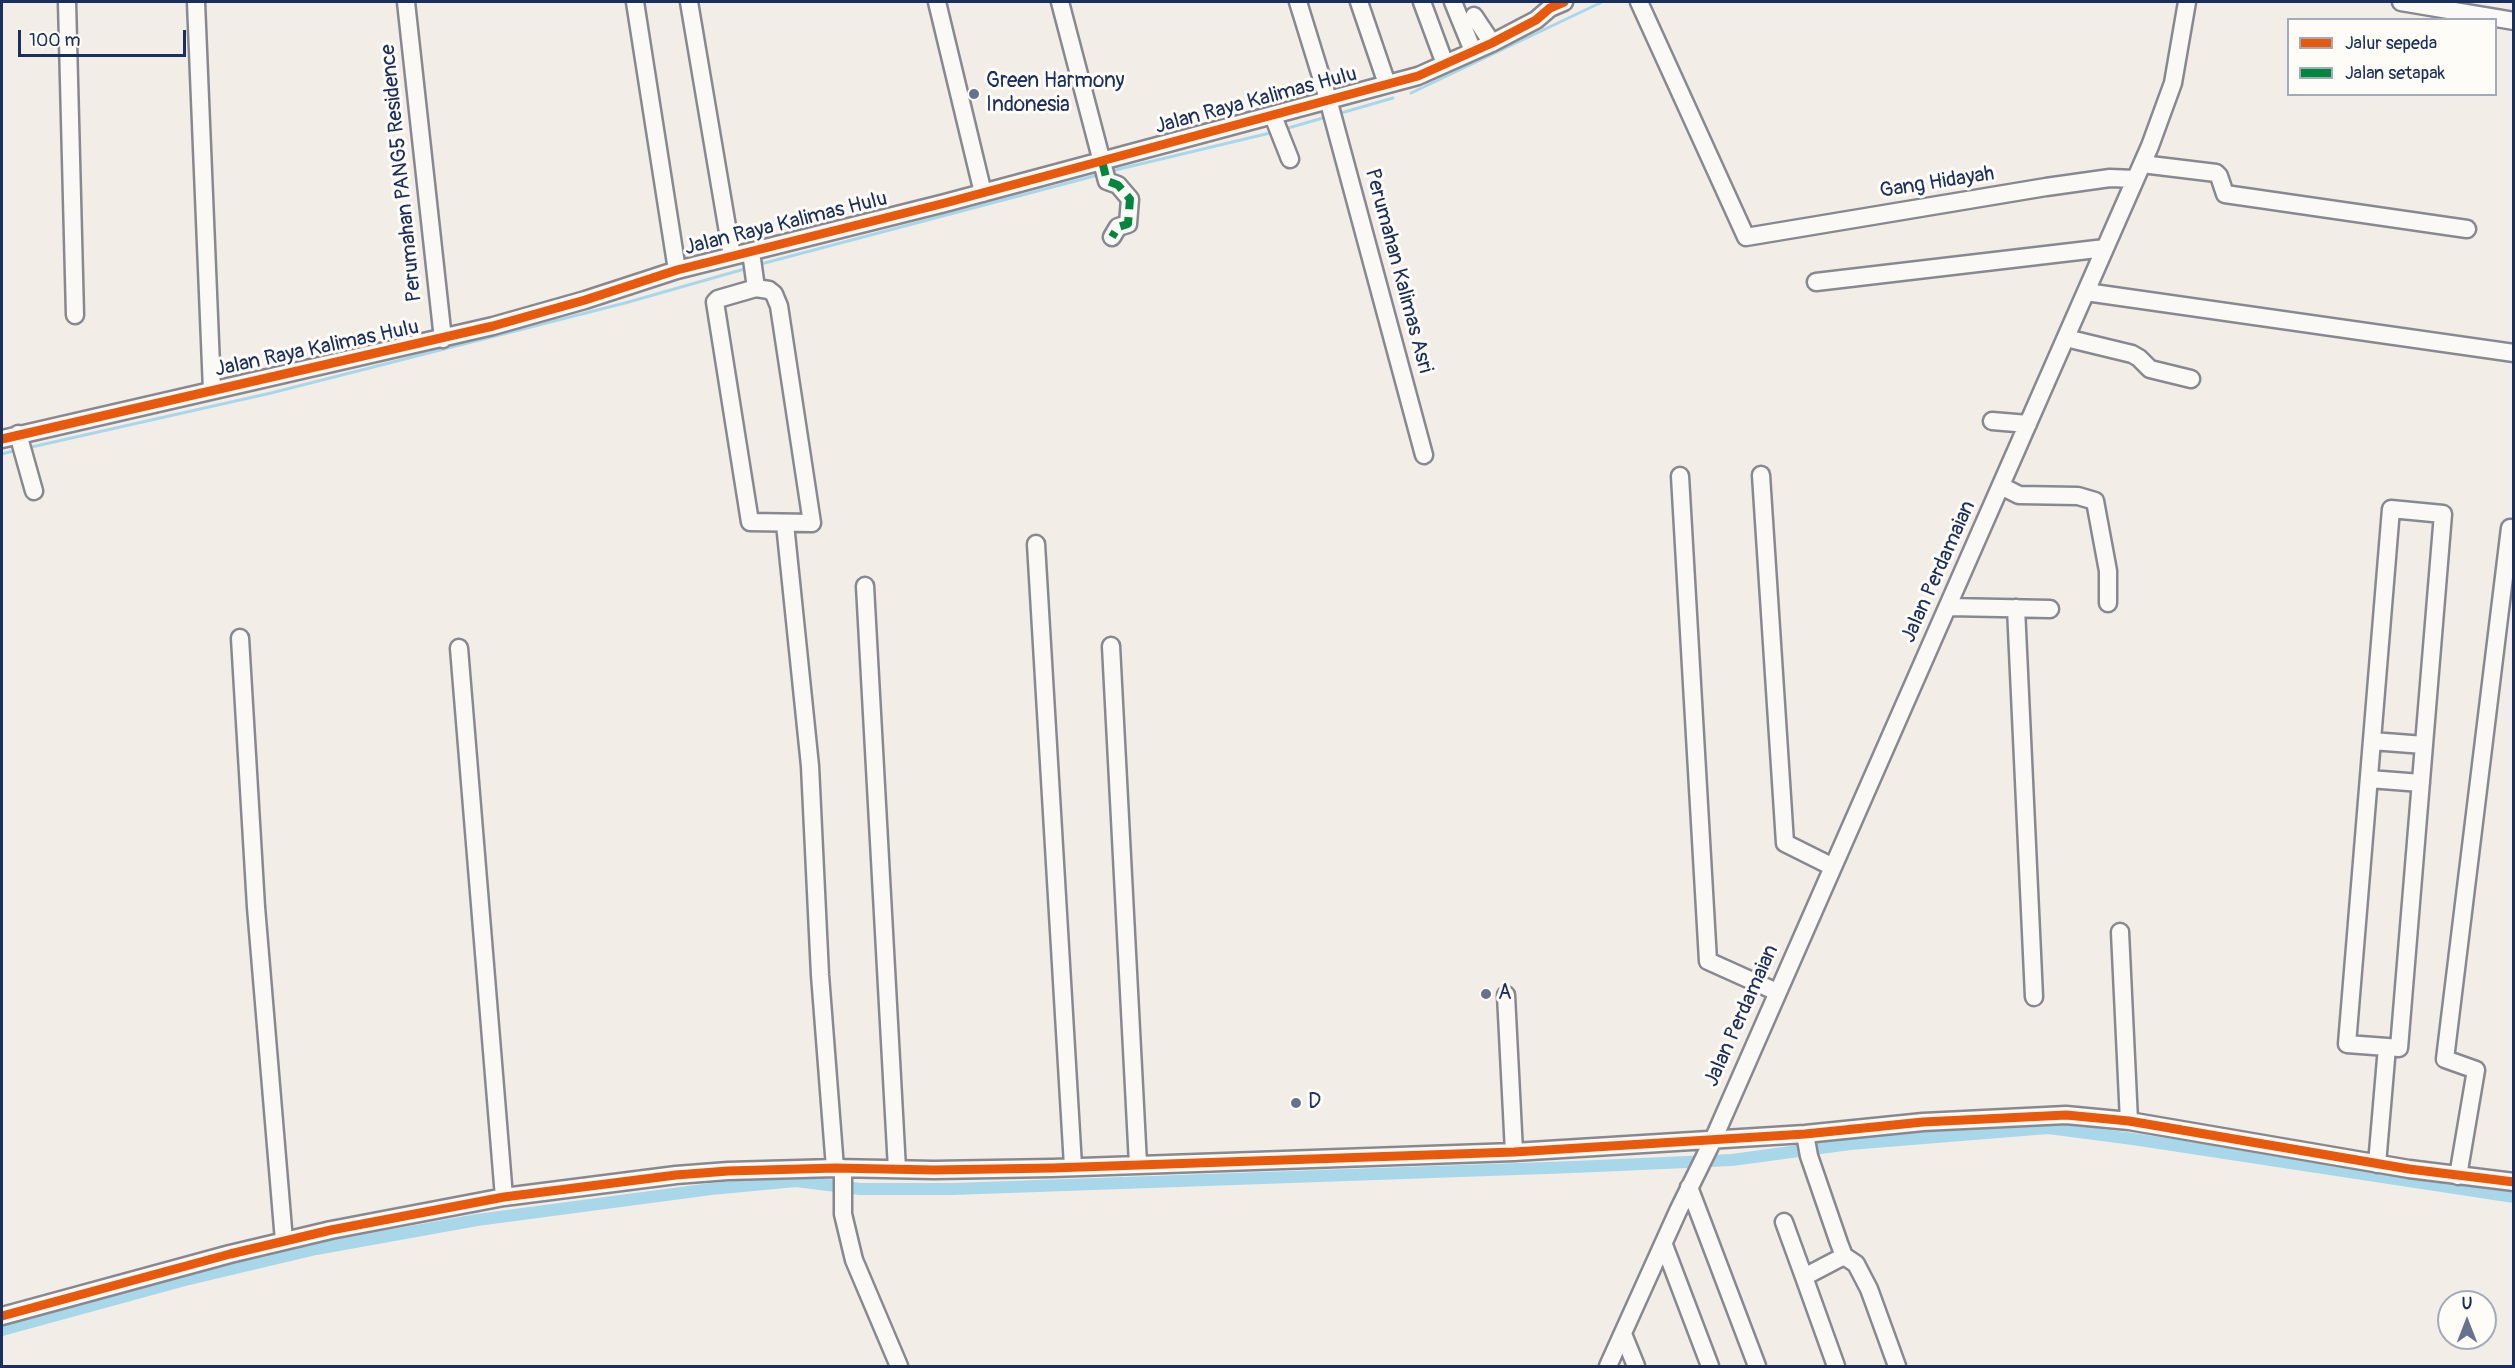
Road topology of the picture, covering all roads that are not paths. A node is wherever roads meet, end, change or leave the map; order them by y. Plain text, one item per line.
1 (67, 2) edge
2 (196, 2) edge
3 (406, 2) edge
4 (635, 2) edge
5 (689, 2) edge
6 (937, 2) edge
7 (1060, 2) edge
8 (1298, 2) edge
9 (1359, 2) edge
10 (1422, 2) edge
11 (1453, 2) edge
12 (1639, 2) edge
13 (2187, 2) edge
14 (2400, 2) edge
15 (1554, 4) edge
16 (1474, 16) dead end
17 (2496, 18) edge
18 (2497, 18) edge
19 (2514, 21) edge
20 (1492, 43) junction
21 (1473, 51) junction
22 (1445, 64) junction
23 (1387, 84) junction
24 (1328, 99) junction
25 (1273, 116) junction
26 (1290, 159) dead end
27 (1104, 169) junction
28 (2139, 171) junction
29 (983, 193) junction
30 (2467, 229) dead end
31 (1112, 237) dead end
32 (2105, 248) junction
33 (732, 256) junction
34 (753, 268) junction
35 (677, 270) junction
36 (1816, 282) dead end
37 (2086, 292) junction
38 (75, 315) dead end
39 (2066, 338) junction
40 (443, 339) junction
41 (2514, 352) edge
42 (2191, 379) dead end
43 (212, 390) junction
44 (1992, 421) dead end
45 (2028, 424) junction
46 (2, 439) edge
47 (21, 442) junction
48 (1424, 455) dead end
49 (1761, 475) dead end
50 (1680, 476) dead end
51 (2001, 486) junction
52 (34, 490) dead end
53 (785, 524) junction
54 (2510, 528) dead end
55 (1036, 544) dead end
56 (865, 586) dead end
57 (2108, 603) dead end
58 (1949, 607) junction
59 (2016, 608) junction
60 (2050, 609) dead end
61 (240, 638) dead end
62 (1111, 646) dead end
63 (459, 648) dead end
64 (2372, 741) junction
65 (2424, 745) junction
66 (2369, 779) junction
67 (2421, 783) junction
68 (1833, 867) junction
69 (2120, 932) dead end
70 (1777, 992) junction
71 (1506, 994) dead end
72 (2034, 997) dead end
73 (2387, 1047) junction
74 (2129, 1121) junction
75 (1709, 1146) junction
76 (1807, 1146) junction
77 (1514, 1152) junction
78 (1138, 1164) junction
79 (2378, 1164) junction
80 (1073, 1166) junction
81 (897, 1168) junction
82 (840, 1170) junction
83 (2458, 1176) junction
84 (2514, 1182) edge
85 (1689, 1187) junction
86 (504, 1197) junction
87 (1784, 1222) dead end
88 (284, 1241) junction
89 (1664, 1245) junction
90 (1844, 1256) junction
91 (1804, 1277) junction
92 (2, 1316) edge
93 (1623, 1334) junction
94 (899, 1366) edge
95 (1608, 1366) edge
96 (1636, 1366) edge
97 (1710, 1366) edge
98 (1757, 1366) edge
99 (1836, 1366) edge
100 (1897, 1366) edge

1 - 38 street
2 - 43 street
3 - 40 street, Perumahan PANG5 Residence
4 - 35 street
5 - 33 street
6 - 29 street
7 - 27 street
8 - 24 street, Perumahan Kalimas Asri
9 - 23 street
10 - 22 street
11 - 21 street
12 - 28 street, Gang Hidayah
13 - 28 street, Jalan Perdamaian
14 - 17 street
15 - 20 street, Jalan Raya Kalimas Hulu
16 - 20 street
18 - 19 street
20 - 21 street, Jalan Raya Kalimas Hulu
21 - 22 street, Jalan Raya Kalimas Hulu
22 - 23 street, Jalan Raya Kalimas Hulu
23 - 24 street, Jalan Raya Kalimas Hulu
24 - 25 street, Jalan Raya Kalimas Hulu
24 - 48 street, Perumahan Kalimas Asri
25 - 26 street
25 - 27 street, Jalan Raya Kalimas Hulu
27 - 29 street, Jalan Raya Kalimas Hulu
27 - 31 street
28 - 30 street, Gang Hidayah
28 - 32 street, Jalan Perdamaian
29 - 34 street, Jalan Raya Kalimas Hulu
32 - 36 street
32 - 37 street, Jalan Perdamaian
33 - 34 street, Jalan Raya Kalimas Hulu
33 - 35 street, Jalan Raya Kalimas Hulu
34 - 53 street
34 - 53 street
35 - 40 street, Jalan Raya Kalimas Hulu
37 - 39 street, Jalan Perdamaian
37 - 41 street
39 - 42 street
39 - 45 street, Jalan Perdamaian
40 - 43 street, Jalan Raya Kalimas Hulu
43 - 47 street, Jalan Raya Kalimas Hulu
44 - 45 street
45 - 51 street, Jalan Perdamaian
46 - 47 street, Jalan Raya Kalimas Hulu
47 - 52 street
49 - 68 street
50 - 70 street
51 - 57 street
51 - 58 street, Jalan Perdamaian
53 - 82 street
54 - 83 street
55 - 80 street
56 - 81 street
58 - 59 street
58 - 68 street, Jalan Perdamaian
59 - 60 street
59 - 72 street
61 - 88 street
62 - 78 street
63 - 86 street
64 - 65 street
64 - 65 street
64 - 66 street
65 - 67 street
66 - 67 street
66 - 73 street
67 - 73 street
68 - 70 street, Jalan Perdamaian
69 - 74 street
70 - 75 street, Jalan Perdamaian
71 - 77 street
73 - 79 street
74 - 76 street
74 - 79 street
75 - 76 street
75 - 77 street
75 - 85 street, Jalan Perdamaian
76 - 90 street
77 - 78 street
78 - 80 street
79 - 83 street
80 - 81 street
81 - 82 street
82 - 86 street
82 - 94 street
83 - 84 street
85 - 89 street, Jalan Perdamaian
85 - 98 street
86 - 88 street
87 - 91 street
88 - 92 street
89 - 93 street, Jalan Perdamaian
89 - 97 street
90 - 91 street
90 - 100 street
91 - 99 street
93 - 95 street, Jalan Perdamaian
93 - 96 street

